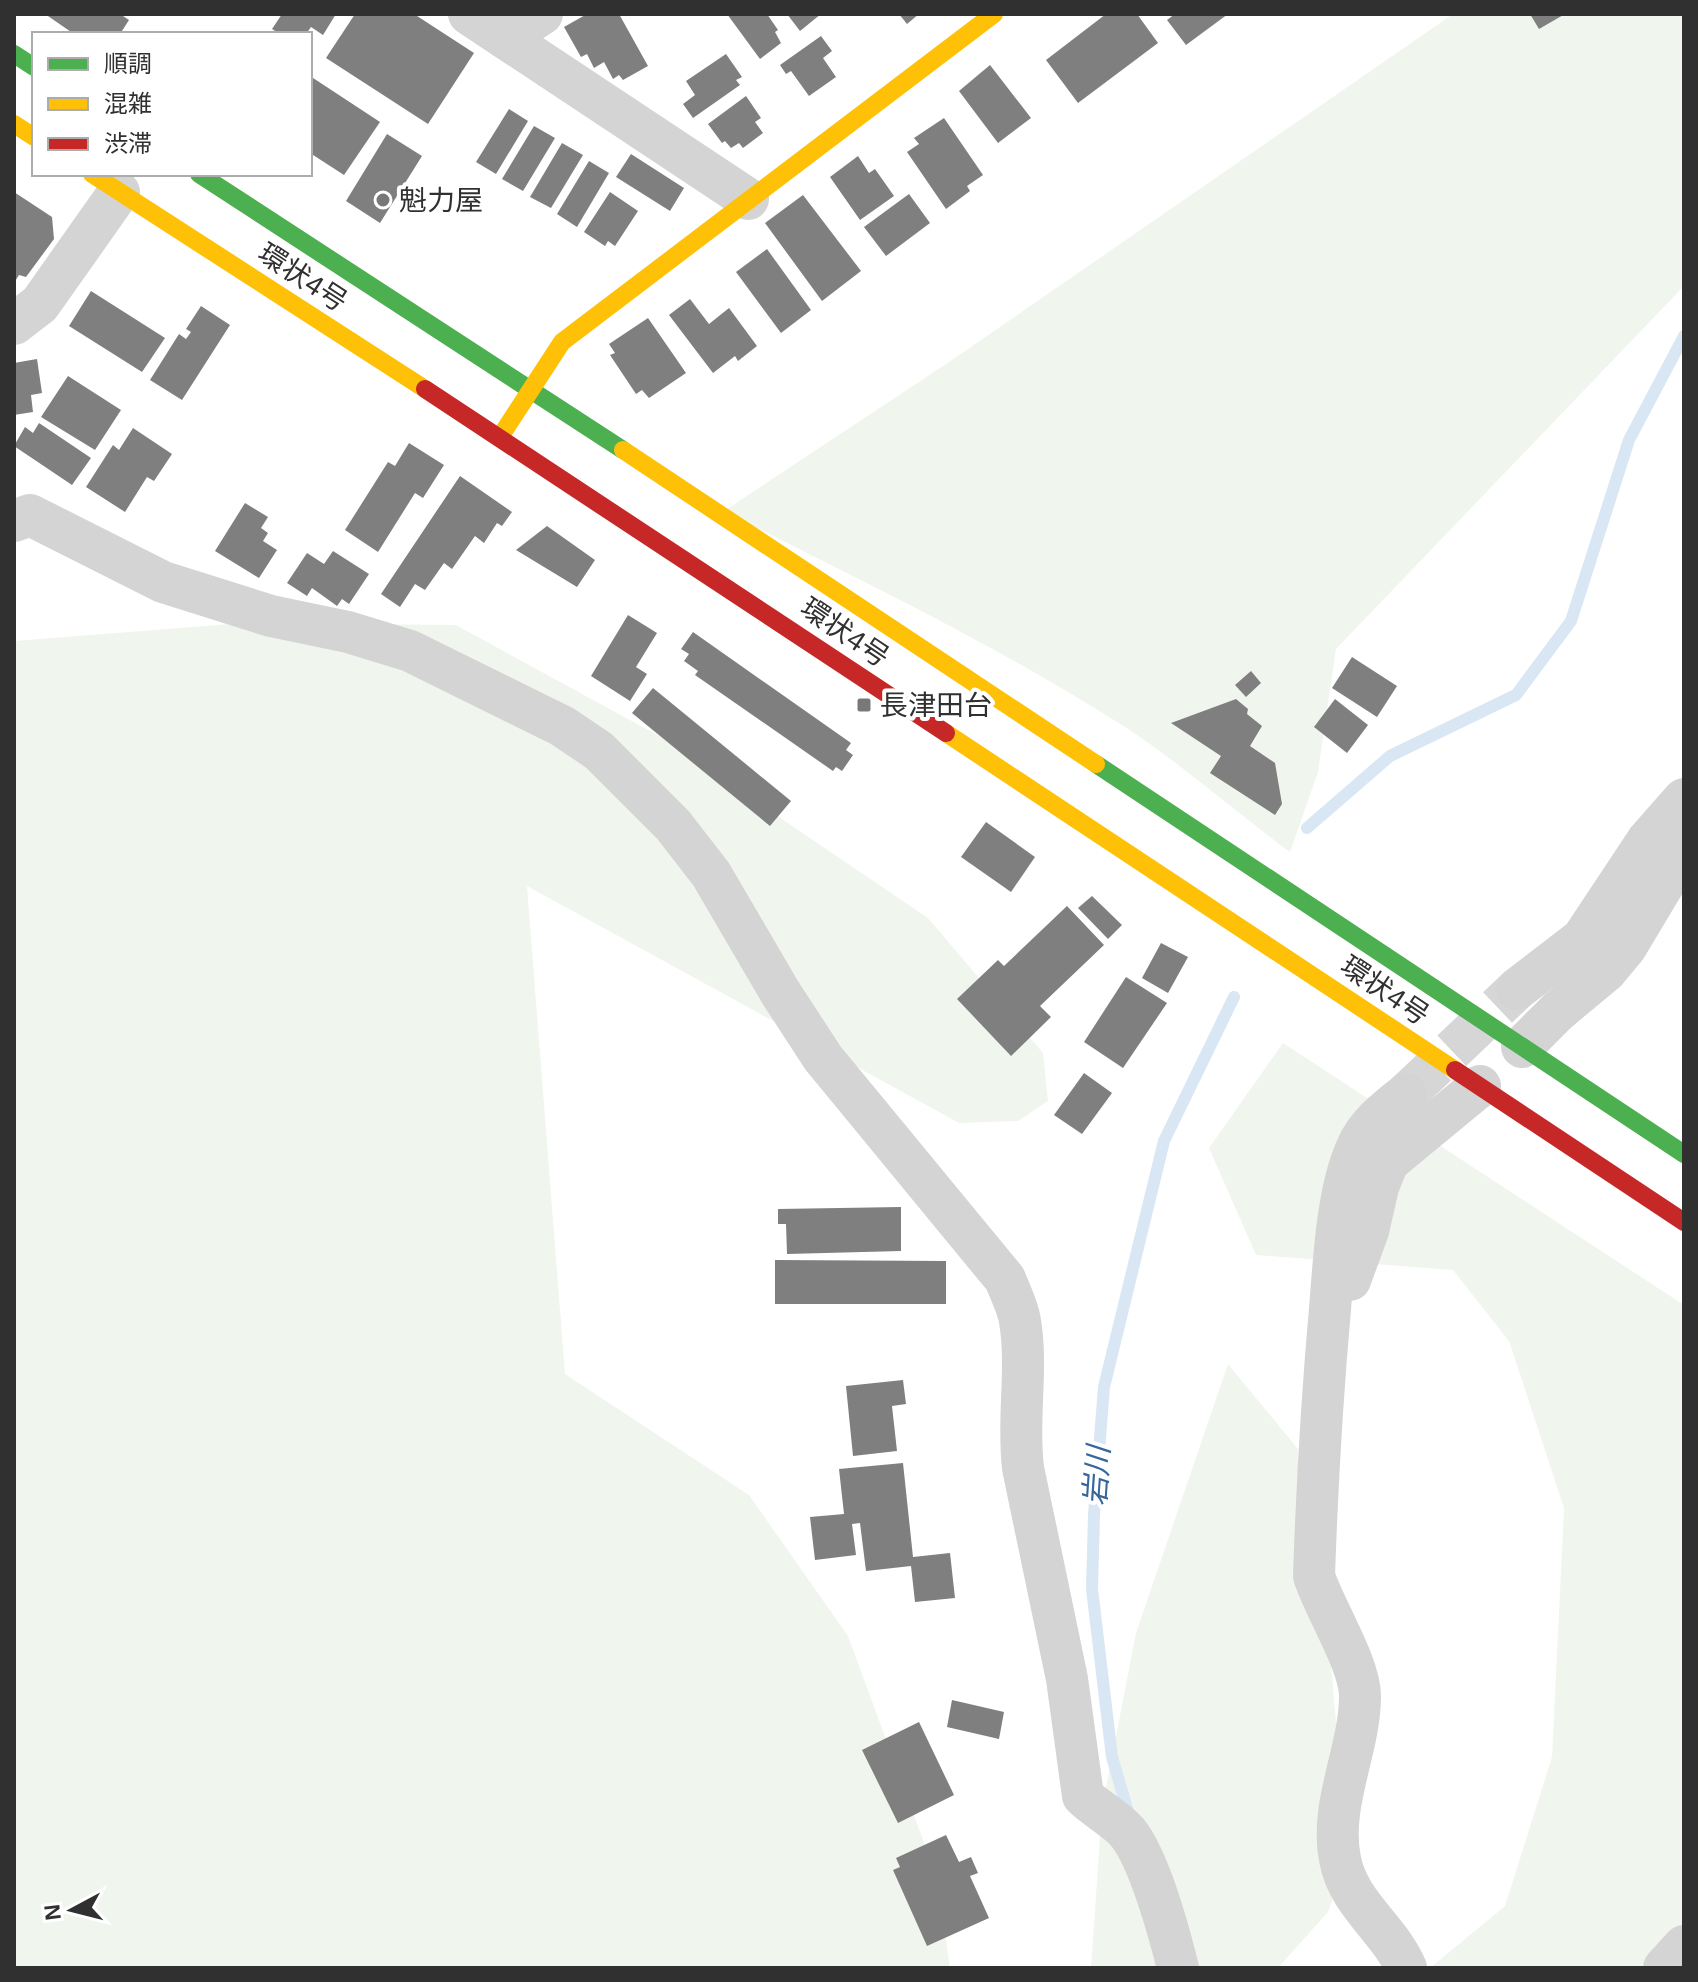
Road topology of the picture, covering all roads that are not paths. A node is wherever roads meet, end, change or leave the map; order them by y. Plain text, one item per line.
1 (469, 14) edge
2 (542, 14) edge
3 (994, 14) edge
4 (505, 38) junction
5 (14, 54) edge
6 (32, 66) edge
7 (14, 124) edge
8 (32, 136) edge
9 (202, 176) edge
10 (106, 183) edge
11 (748, 199) junction
12 (14, 324) edge
13 (530, 389) junction
14 (500, 437) junction
15 (19, 516) edge
16 (1684, 799) edge
17 (1684, 850) edge
18 (1517, 989) tunnel mouth
19 (1522, 1047) junction
20 (1480, 1086) junction
21 (1406, 1094) tunnel mouth
22 (1684, 1154) edge
23 (1684, 1222) edge
24 (1328, 1326) junction
25 (1684, 1946) edge
26 (1178, 1968) edge
27 (1406, 1968) edge
28 (1664, 1968) edge

1 - 4 street
2 - 4 street
3 - 11 main road
4 - 11 street
5 - 6 main road
7 - 8 main road
9 - 13 main road, 環状4号
10 - 12 street
10 - 14 main road, 環状4号
11 - 13 main road
13 - 14 main road
13 - 19 main road, 環状4号
14 - 20 main road, 環状4号
15 - 26 street
16 - 18 street
17 - 19 street
19 - 22 main road, 環状4号
20 - 23 main road, 環状4号
20 - 24 street
21 - 24 street
24 - 27 street
25 - 28 street

